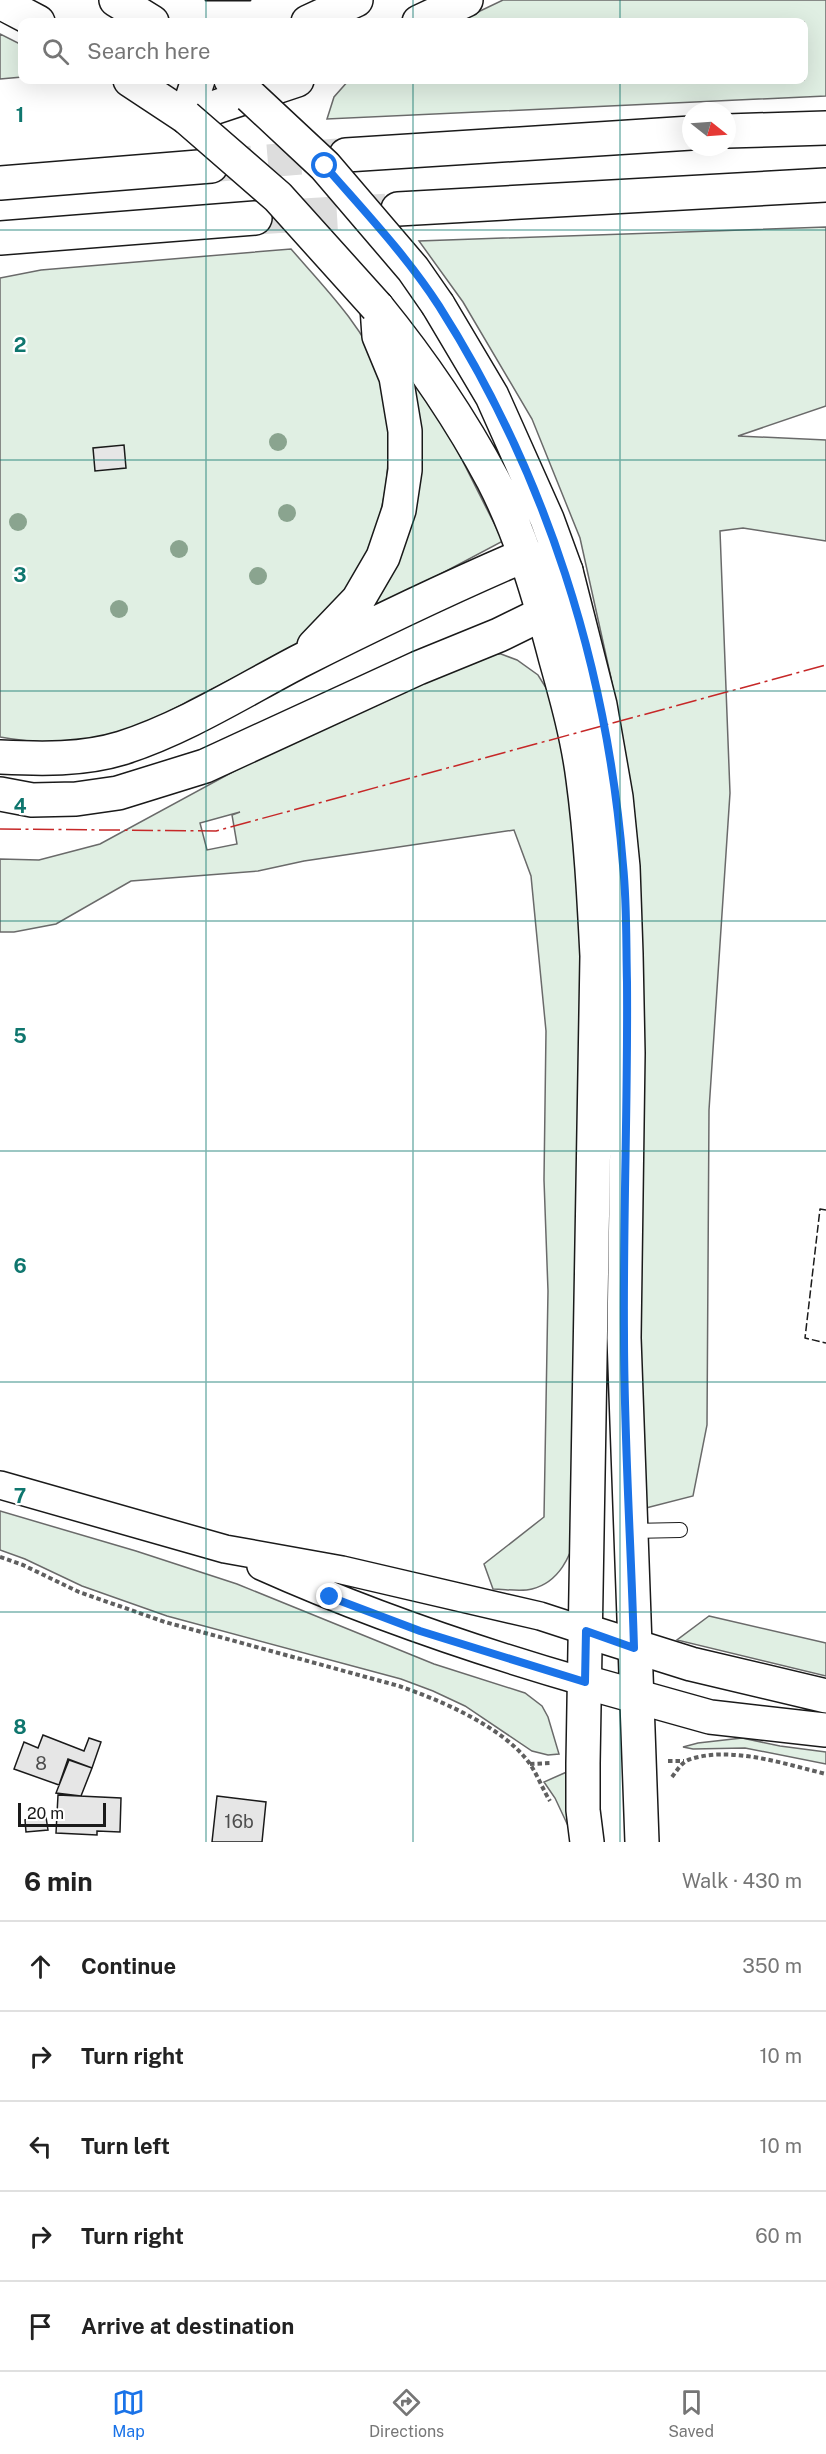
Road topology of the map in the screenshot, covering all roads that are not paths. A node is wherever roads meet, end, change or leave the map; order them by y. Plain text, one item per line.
1 (116, 0) edge
2 (356, 0) edge
3 (466, 0) edge
4 (0, 2) edge
5 (30, 18) edge
6 (145, 18) edge
7 (317, 18) edge
8 (428, 18) edge
9 (136, 84) edge
10 (197, 84) edge
11 (258, 84) edge
12 (239, 86) edge
13 (186, 117) junction
14 (826, 128) edge
15 (736, 131) edge
16 (682, 134) edge
17 (346, 155) tunnel mouth
18 (211, 165) tunnel mouth
19 (0, 183) edge
20 (826, 185) edge
21 (398, 209) tunnel mouth
22 (255, 218) tunnel mouth
23 (70, 231) junction
24 (0, 238) edge
25 (0, 257) edge
26 (377, 307) junction
27 (525, 555) junction
28 (566, 571) junction
29 (544, 613) junction
30 (298, 663) junction
31 (0, 757) edge
32 (0, 794) edge
33 (0, 1485) edge
34 (680, 1530) dead end
35 (630, 1531) junction
36 (225, 1549) junction
37 (586, 1631) junction
38 (634, 1648) junction
39 (585, 1682) junction
40 (637, 1696) junction
41 (826, 1696) edge
42 (826, 1730) edge
43 (587, 1842) edge
44 (642, 1842) edge

1 - 6 main road
2 - 7 main road
3 - 8 main road
4 - 5 main road
9 - 13 main road
10 - 13 main road
11 - 12 main road
12 - 13 main road
12 - 28 main road, bridge
13 - 26 main road, bridge
14 - 15 main road
16 - 17 main road
18 - 19 main road
20 - 21 main road
22 - 23 main road
23 - 24 main road
23 - 25 main road
26 - 27 main road
26 - 30 main road
27 - 28 main road
27 - 29 main road
27 - 30 main road
28 - 29 main road
28 - 35 main road
29 - 32 main road
29 - 37 main road
30 - 31 main road
33 - 36 street
34 - 35 lane
35 - 38 main road
36 - 37 street
36 - 39 street
37 - 38 main road
37 - 39 main road
38 - 40 main road
38 - 41 main road
39 - 40 main road
39 - 43 main road
40 - 42 main road
40 - 44 main road

